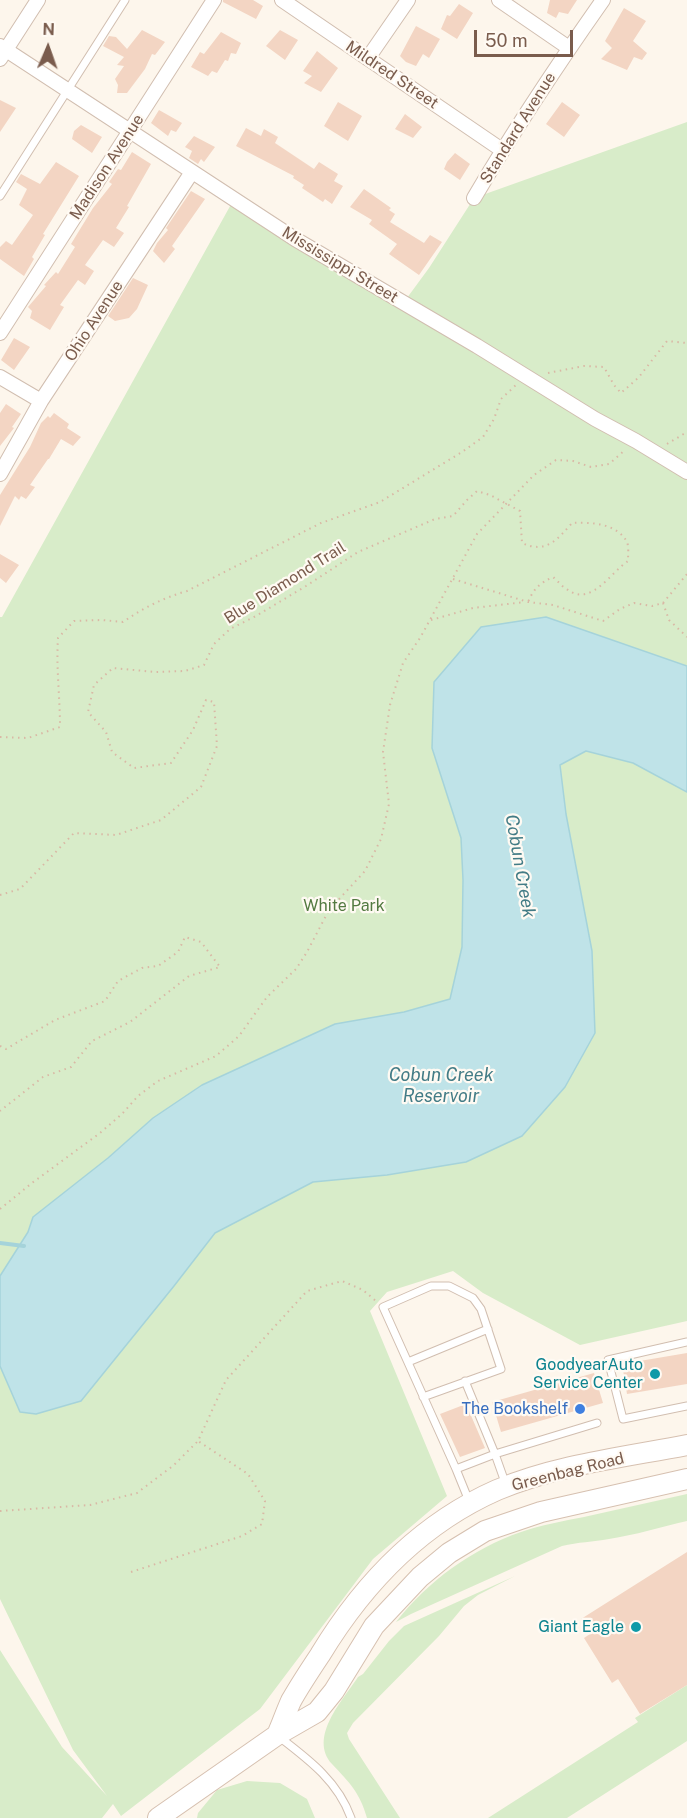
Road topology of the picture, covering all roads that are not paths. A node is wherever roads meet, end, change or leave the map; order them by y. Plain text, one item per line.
1 (38, 0) edge
2 (125, 0) edge
3 (214, 0) edge
4 (282, 0) edge
5 (408, 0) edge
6 (499, 0) edge
7 (603, 0) edge
8 (569, 48) junction
9 (2, 52) edge
10 (368, 58) junction
11 (67, 90) junction
12 (130, 131) junction
13 (502, 150) junction
14 (192, 172) junction
15 (0, 196) edge
16 (474, 198) dead end
17 (0, 333) edge
18 (0, 377) edge
19 (41, 401) junction
20 (687, 472) edge
21 (0, 474) edge
22 (488, 1329) junction
23 (687, 1342) edge
24 (408, 1362) junction
25 (465, 1381) junction
26 (423, 1397) junction
27 (687, 1406) edge
28 (597, 1423) dead end
29 (687, 1445) edge
30 (495, 1454) junction
31 (456, 1469) junction
32 (687, 1479) edge
33 (506, 1487) junction
34 (470, 1503) junction
35 (277, 1735) junction
36 (158, 1818) edge
37 (351, 1818) edge

1 - 9 street
2 - 11 lane
3 - 12 street, Madison Avenue
4 - 10 street, Mildred Street
5 - 10 street
6 - 8 street
7 - 8 street, Standard Avenue
8 - 13 street, Standard Avenue
9 - 11 street, Mississippi Street
10 - 13 street, Mildred Street
11 - 12 street, Mississippi Street
11 - 15 lane
12 - 14 street, Mississippi Street
12 - 17 street, Madison Avenue
13 - 16 street, Standard Avenue
14 - 19 street, Ohio Avenue
14 - 20 street, Mississippi Street
18 - 19 street
19 - 21 street, Ohio Avenue
22 - 24 lane
22 - 24 lane
22 - 25 lane
23 - 27 lane
24 - 26 lane
25 - 26 lane
25 - 30 lane
26 - 31 lane
28 - 30 lane
29 - 33 main road, Greenbag Road
30 - 31 lane
30 - 33 lane
31 - 34 lane
32 - 35 main road, Greenbag Road
33 - 34 main road, Greenbag Road
34 - 35 main road, Greenbag Road
35 - 36 main road, Greenbag Road
35 - 37 lane

